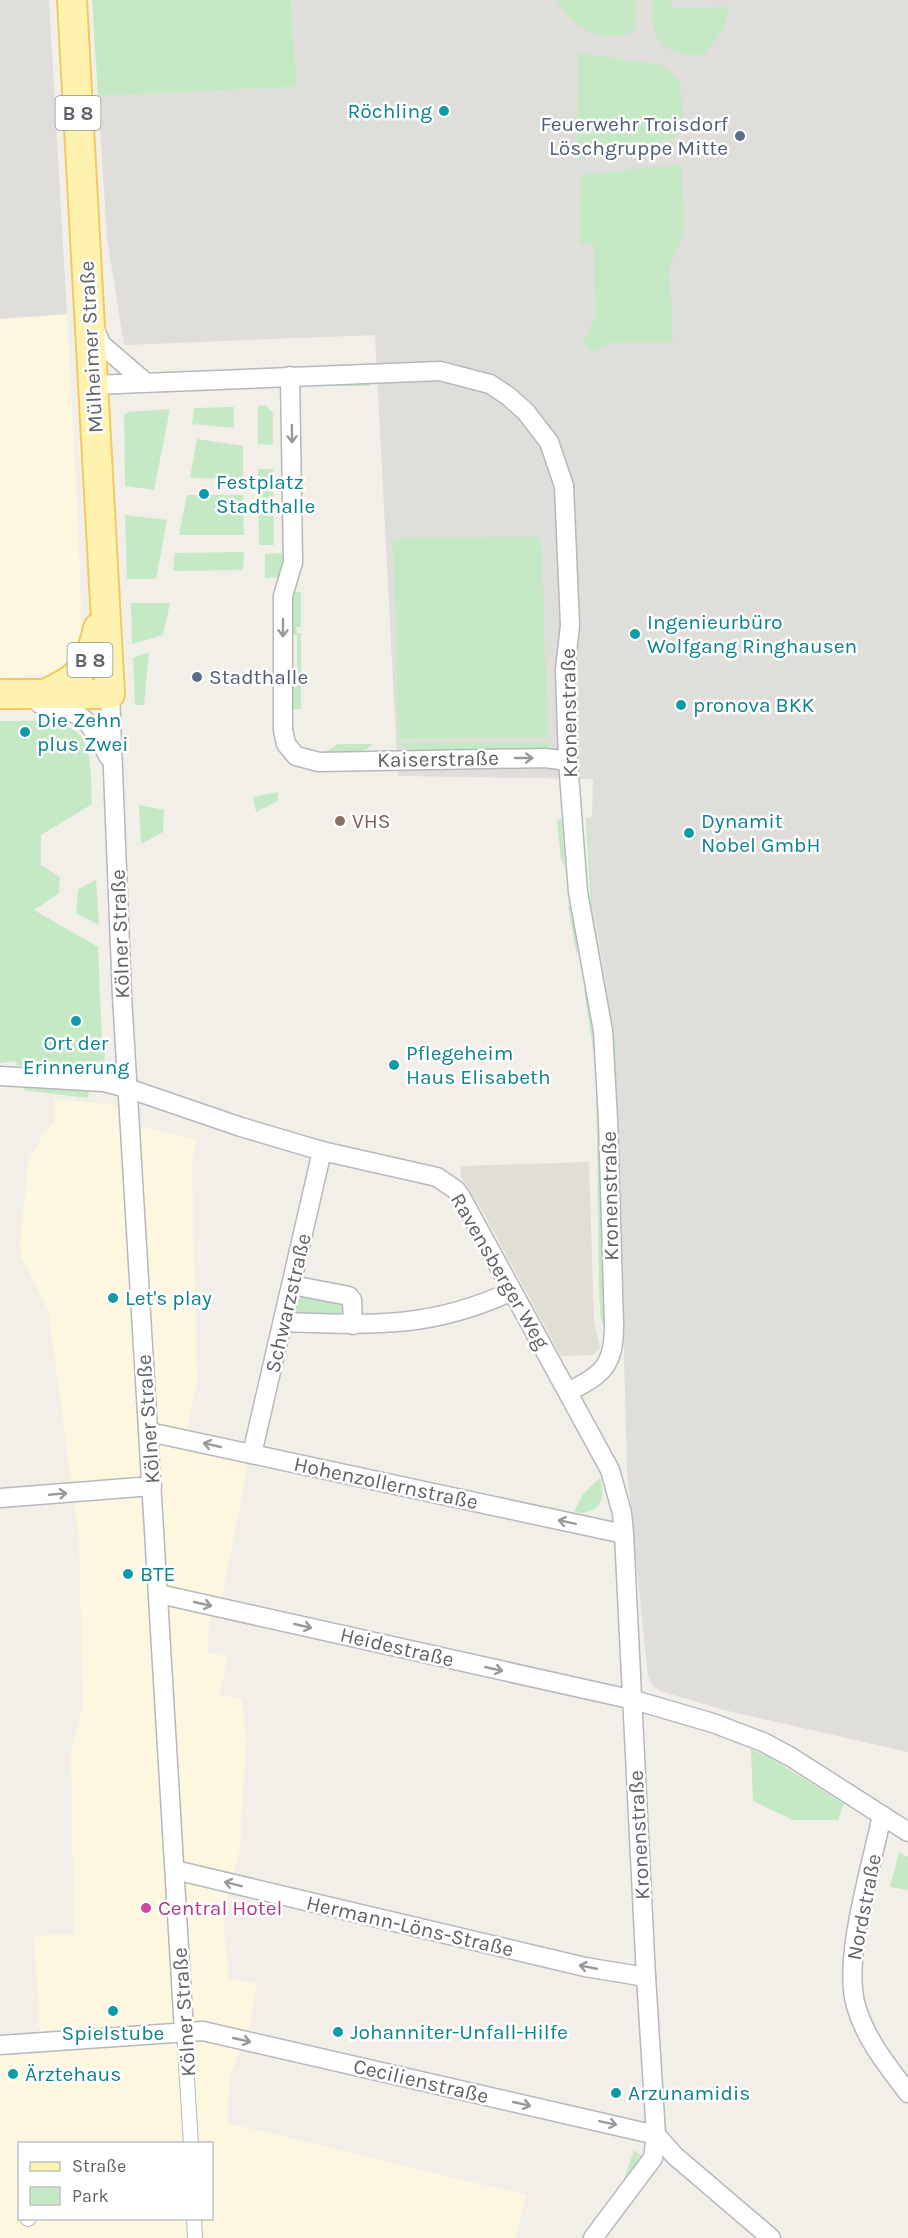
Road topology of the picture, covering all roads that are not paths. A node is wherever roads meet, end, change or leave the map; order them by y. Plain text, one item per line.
1 (72, 0) edge
2 (90, 316) junction
3 (290, 376) junction
4 (144, 381) junction
5 (93, 385) junction
6 (104, 603) junction
7 (21, 694) edge
8 (110, 694) junction
9 (568, 761) junction
10 (113, 765) junction
11 (0, 1076) edge
12 (127, 1088) junction
13 (322, 1151) junction
14 (292, 1285) junction
15 (512, 1292) junction
16 (285, 1322) junction
17 (353, 1325) junction
18 (568, 1392) junction
19 (149, 1432) junction
20 (252, 1454) junction
21 (152, 1486) junction
22 (0, 1498) edge
23 (624, 1534) junction
24 (159, 1594) junction
25 (634, 1700) junction
26 (882, 1815) junction
27 (908, 1832) edge
28 (175, 1870) junction
29 (646, 1977) junction
30 (184, 2031) junction
31 (0, 2045) edge
32 (908, 2093) edge
33 (656, 2135) junction
34 (191, 2142) edge
35 (194, 2220) edge
36 (195, 2238) edge
37 (593, 2238) edge
38 (771, 2238) edge

1 - 2 main road, Mülheimer Straße / B 8
2 - 4 street
2 - 5 main road, Mülheimer Straße / B 8
3 - 4 street, Kronenstraße
3 - 9 street, Kronenstraße
3 -> 9 street, Kaiserstraße
4 - 5 street, Kronenstraße
5 - 6 main road, Mülheimer Straße / B 8
6 - 7 main road, B 8
6 - 8 main road, Mülheimer Straße / B 8
7 - 8 main road, B 8
7 - 10 street
8 - 10 street, Kölner Straße
9 - 18 street, Kronenstraße
10 - 12 street, Kölner Straße
11 - 12 street, Ravensberger Weg
12 - 13 street, Ravensberger Weg
12 - 19 street, Kölner Straße
13 - 14 street, Schwarzstraße
13 - 15 street, Ravensberger Weg
14 - 16 street, Schwarzstraße
14 - 17 street
15 - 17 street
15 - 18 street, Ravensberger Weg
16 - 17 street
16 - 20 street, Schwarzstraße
18 - 23 street, Ravensberger Weg
20 -> 19 street, Hohenzollernstraße
19 - 21 street, Kölner Straße
23 -> 20 street, Hohenzollernstraße
22 -> 21 street
21 - 24 street, Kölner Straße
23 - 25 street, Kronenstraße
24 -> 25 street, Heidestraße
24 - 28 street, Kölner Straße
25 - 26 street, Heidestraße
25 - 29 street, Kronenstraße
26 - 27 street, Heidestraße
26 - 32 street, Nordstraße
29 -> 28 street, Hermann-Löns-Straße
28 - 30 street, Kölner Straße
29 - 33 street, Kronenstraße
30 - 31 street, Cecilienstraße
30 -> 33 street, Cecilienstraße
30 - 34 street, Kölner Straße
33 - 37 street, Kronenstraße
33 - 38 street
35 - 36 street

